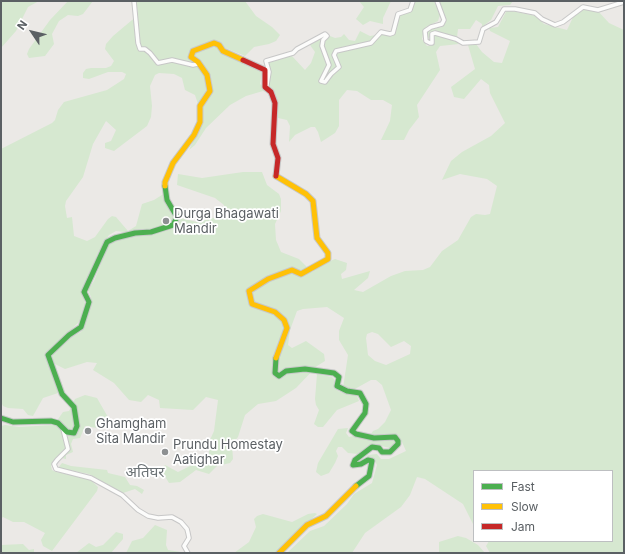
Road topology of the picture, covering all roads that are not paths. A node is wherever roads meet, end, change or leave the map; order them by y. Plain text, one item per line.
1 (134, 1) edge
2 (413, 1) edge
3 (436, 1) edge
4 (624, 2) edge
5 (198, 64) junction
6 (265, 87) junction
7 (1, 418) edge
8 (63, 428) junction
9 (188, 553) edge
10 (279, 553) edge

1 - 5 street
2 - 6 street
3 - 4 street
5 - 6 street
5 - 8 street
6 - 10 street
7 - 8 street
8 - 9 street

